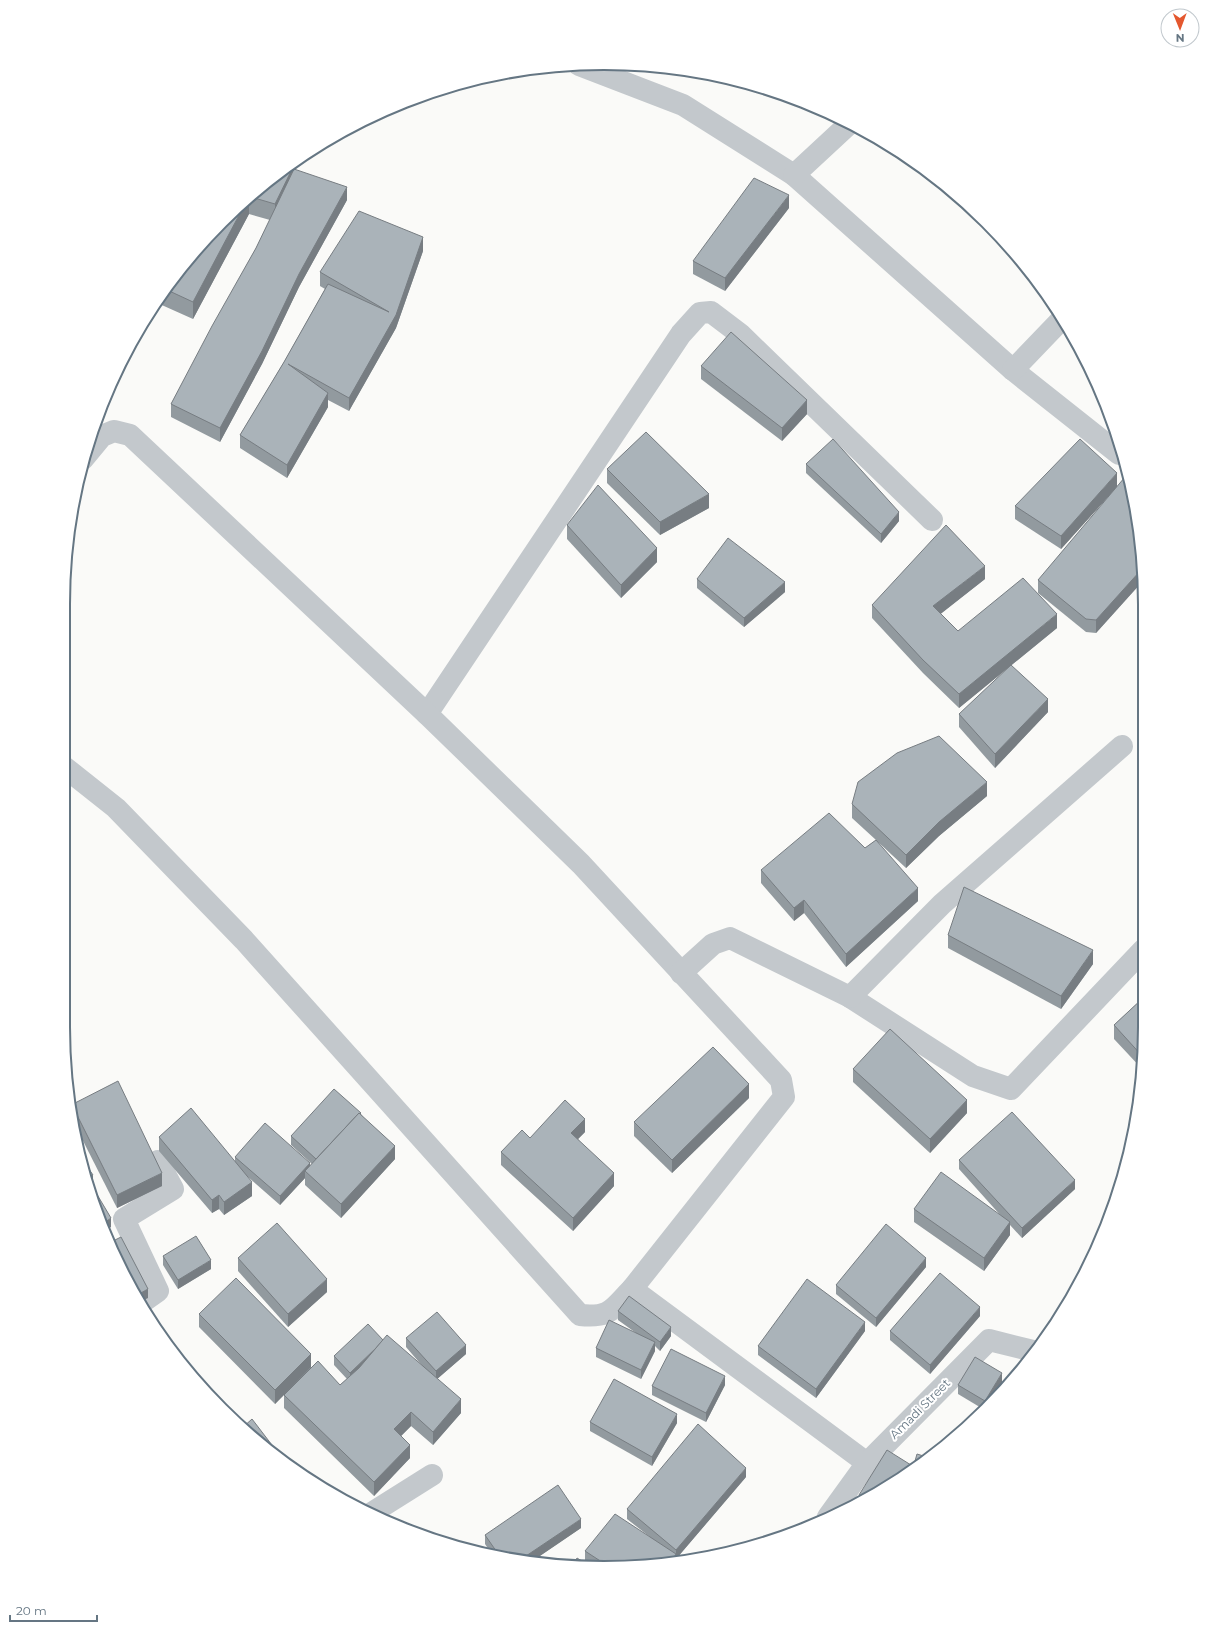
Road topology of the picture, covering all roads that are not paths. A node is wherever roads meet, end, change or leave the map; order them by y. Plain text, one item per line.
1 (595, 70) edge
2 (845, 128) edge
3 (794, 175) junction
4 (1058, 323) edge
5 (1013, 370) junction
6 (94, 445) edge
7 (1116, 451) edge
8 (932, 520) dead end
9 (427, 714) junction
10 (1122, 746) dead end
11 (70, 772) edge
12 (1138, 955) edge
13 (681, 973) junction
14 (850, 997) junction
15 (158, 1161) edge
16 (632, 1289) junction
17 (145, 1300) edge
18 (1029, 1350) edge
19 (867, 1463) junction
20 (432, 1475) dead end
21 (834, 1509) edge
22 (377, 1510) edge

1 - 3 street
2 - 3 street
3 - 5 street
4 - 5 street
5 - 7 street
6 - 9 street
8 - 9 street
9 - 13 street
10 - 14 street
11 - 16 street
12 - 14 street
13 - 14 street
13 - 16 street
15 - 17 street
16 - 19 street
18 - 19 street, Amadi Street
19 - 21 street, Amadi Street
20 - 22 street

